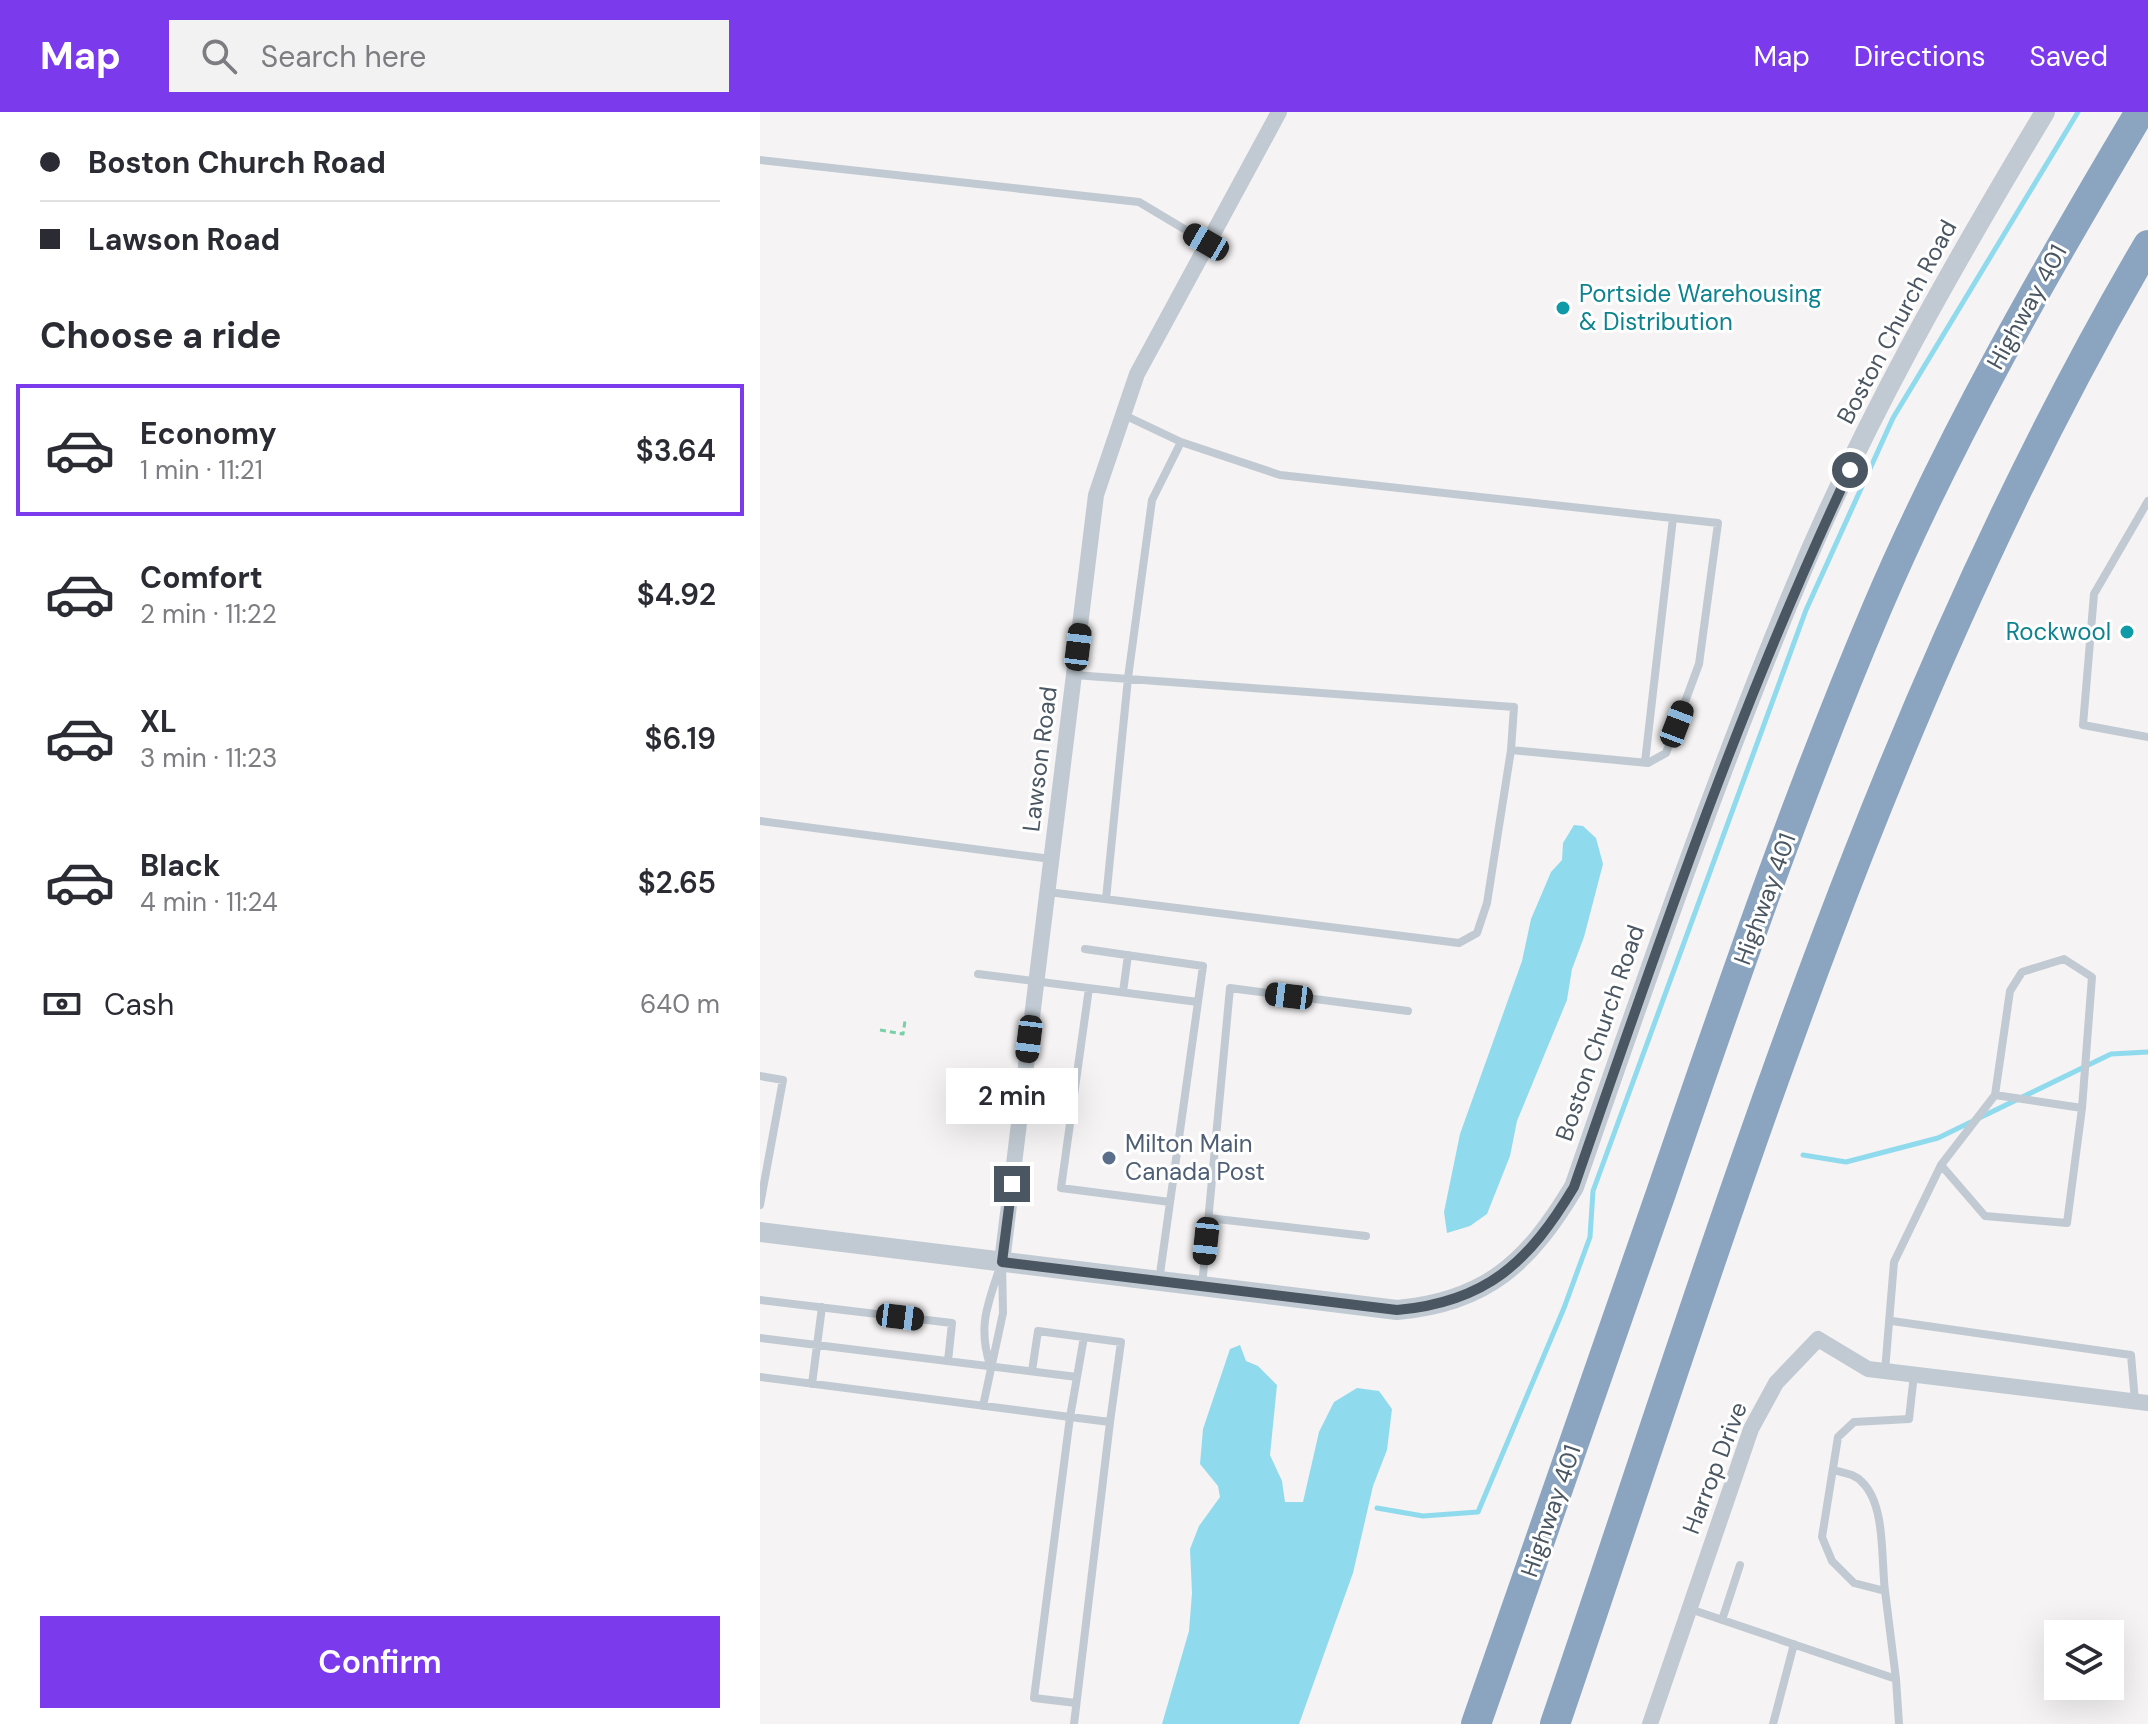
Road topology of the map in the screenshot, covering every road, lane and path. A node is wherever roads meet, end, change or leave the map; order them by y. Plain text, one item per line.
1 (1279, 112) edge
2 (2045, 112) edge
3 (2140, 112) edge
4 (760, 160) edge
5 (1206, 242) junction
6 (2148, 245) edge
7 (1122, 414) junction
8 (1181, 442) junction
9 (2148, 501) edge
10 (1673, 518) junction
11 (1074, 675) junction
12 (1128, 678) junction
13 (2148, 737) edge
14 (1511, 750) junction
15 (1645, 762) junction
16 (760, 821) edge
17 (1052, 859) junction
18 (1048, 892) junction
19 (1106, 899) junction
20 (1085, 949) dead end
21 (1128, 955) junction
22 (978, 974) dead end
23 (1037, 980) junction
24 (1089, 988) junction
25 (1123, 992) junction
26 (1198, 1002) junction
27 (1408, 1011) dead end
28 (905, 1021) dead end
29 (880, 1030) dead end
30 (760, 1076) edge
31 (1995, 1095) junction
32 (2082, 1108) junction
33 (1941, 1165) junction
34 (1170, 1202) junction
35 (760, 1205) edge
36 (1208, 1218) junction
37 (760, 1232) edge
38 (1366, 1236) dead end
39 (1002, 1262) junction
40 (1159, 1281) junction
41 (1202, 1286) junction
42 (760, 1300) edge
43 (822, 1307) junction
44 (1892, 1321) junction
45 (1084, 1337) junction
46 (760, 1338) edge
47 (817, 1345) junction
48 (948, 1361) junction
49 (990, 1366) junction
50 (1032, 1371) junction
51 (1885, 1371) junction
52 (1914, 1374) junction
53 (760, 1377) edge
54 (1077, 1377) junction
55 (812, 1384) junction
56 (2142, 1402) edge
57 (983, 1406) junction
58 (1070, 1417) junction
59 (1110, 1422) junction
60 (1834, 1470) junction
61 (1740, 1565) dead end
62 (1885, 1591) junction
63 (1689, 1609) junction
64 (1722, 1620) junction
65 (1794, 1644) junction
66 (1896, 1679) junction
67 (1076, 1703) junction
68 (1074, 1724) edge
69 (1476, 1724) edge
70 (1555, 1724) edge
71 (1650, 1724) edge
72 (1773, 1724) edge
73 (1899, 1724) edge

1 - 5 street, Lawson Road
2 - 41 street, Boston Church Road
3 - 69 highway, Highway 401
4 - 5 lane
5 - 7 street, Lawson Road
6 - 70 highway
7 - 8 lane
7 - 11 street, Lawson Road
8 - 10 lane
8 - 12 lane
9 - 13 lane
10 - 15 lane
10 - 15 lane
11 - 12 lane
11 - 17 street, Lawson Road
12 - 14 lane
12 - 19 lane
14 - 15 lane
14 - 19 lane
16 - 17 lane
17 - 18 street, Lawson Road
18 - 19 lane
18 - 23 street, Lawson Road
20 - 21 lane
21 - 25 lane
21 - 26 lane
22 - 23 lane
23 - 24 lane
23 - 39 street, Lawson Road
24 - 25 lane
24 - 34 lane
25 - 26 lane
26 - 34 lane
27 - 36 lane
28 - 29 path
30 - 35 lane
31 - 32 lane
31 - 32 lane
31 - 33 lane
32 - 33 lane
33 - 44 lane
34 - 40 lane
36 - 38 lane
36 - 41 lane
37 - 39 street, Boston Church Road
39 - 40 street, Boston Church Road
39 - 49 lane
39 - 49 lane
40 - 41 street, Boston Church Road
42 - 43 lane
43 - 47 lane
43 - 48 lane
44 - 51 lane
44 - 56 lane
45 - 50 lane
45 - 54 lane
45 - 59 lane
46 - 47 lane
47 - 48 lane
47 - 55 lane
48 - 49 lane
49 - 50 lane
49 - 57 lane
50 - 54 lane
51 - 52 street, Harrop Drive
51 - 63 street, Harrop Drive
52 - 56 street, Harrop Drive
52 - 60 lane
53 - 55 lane
54 - 58 lane
55 - 57 lane
57 - 58 lane
58 - 59 lane
58 - 67 lane
59 - 67 lane
60 - 62 lane
60 - 62 lane
61 - 64 lane
62 - 66 lane
63 - 64 lane
63 - 71 street, Harrop Drive
64 - 65 lane
65 - 66 lane
65 - 72 lane
66 - 73 lane
67 - 68 lane

